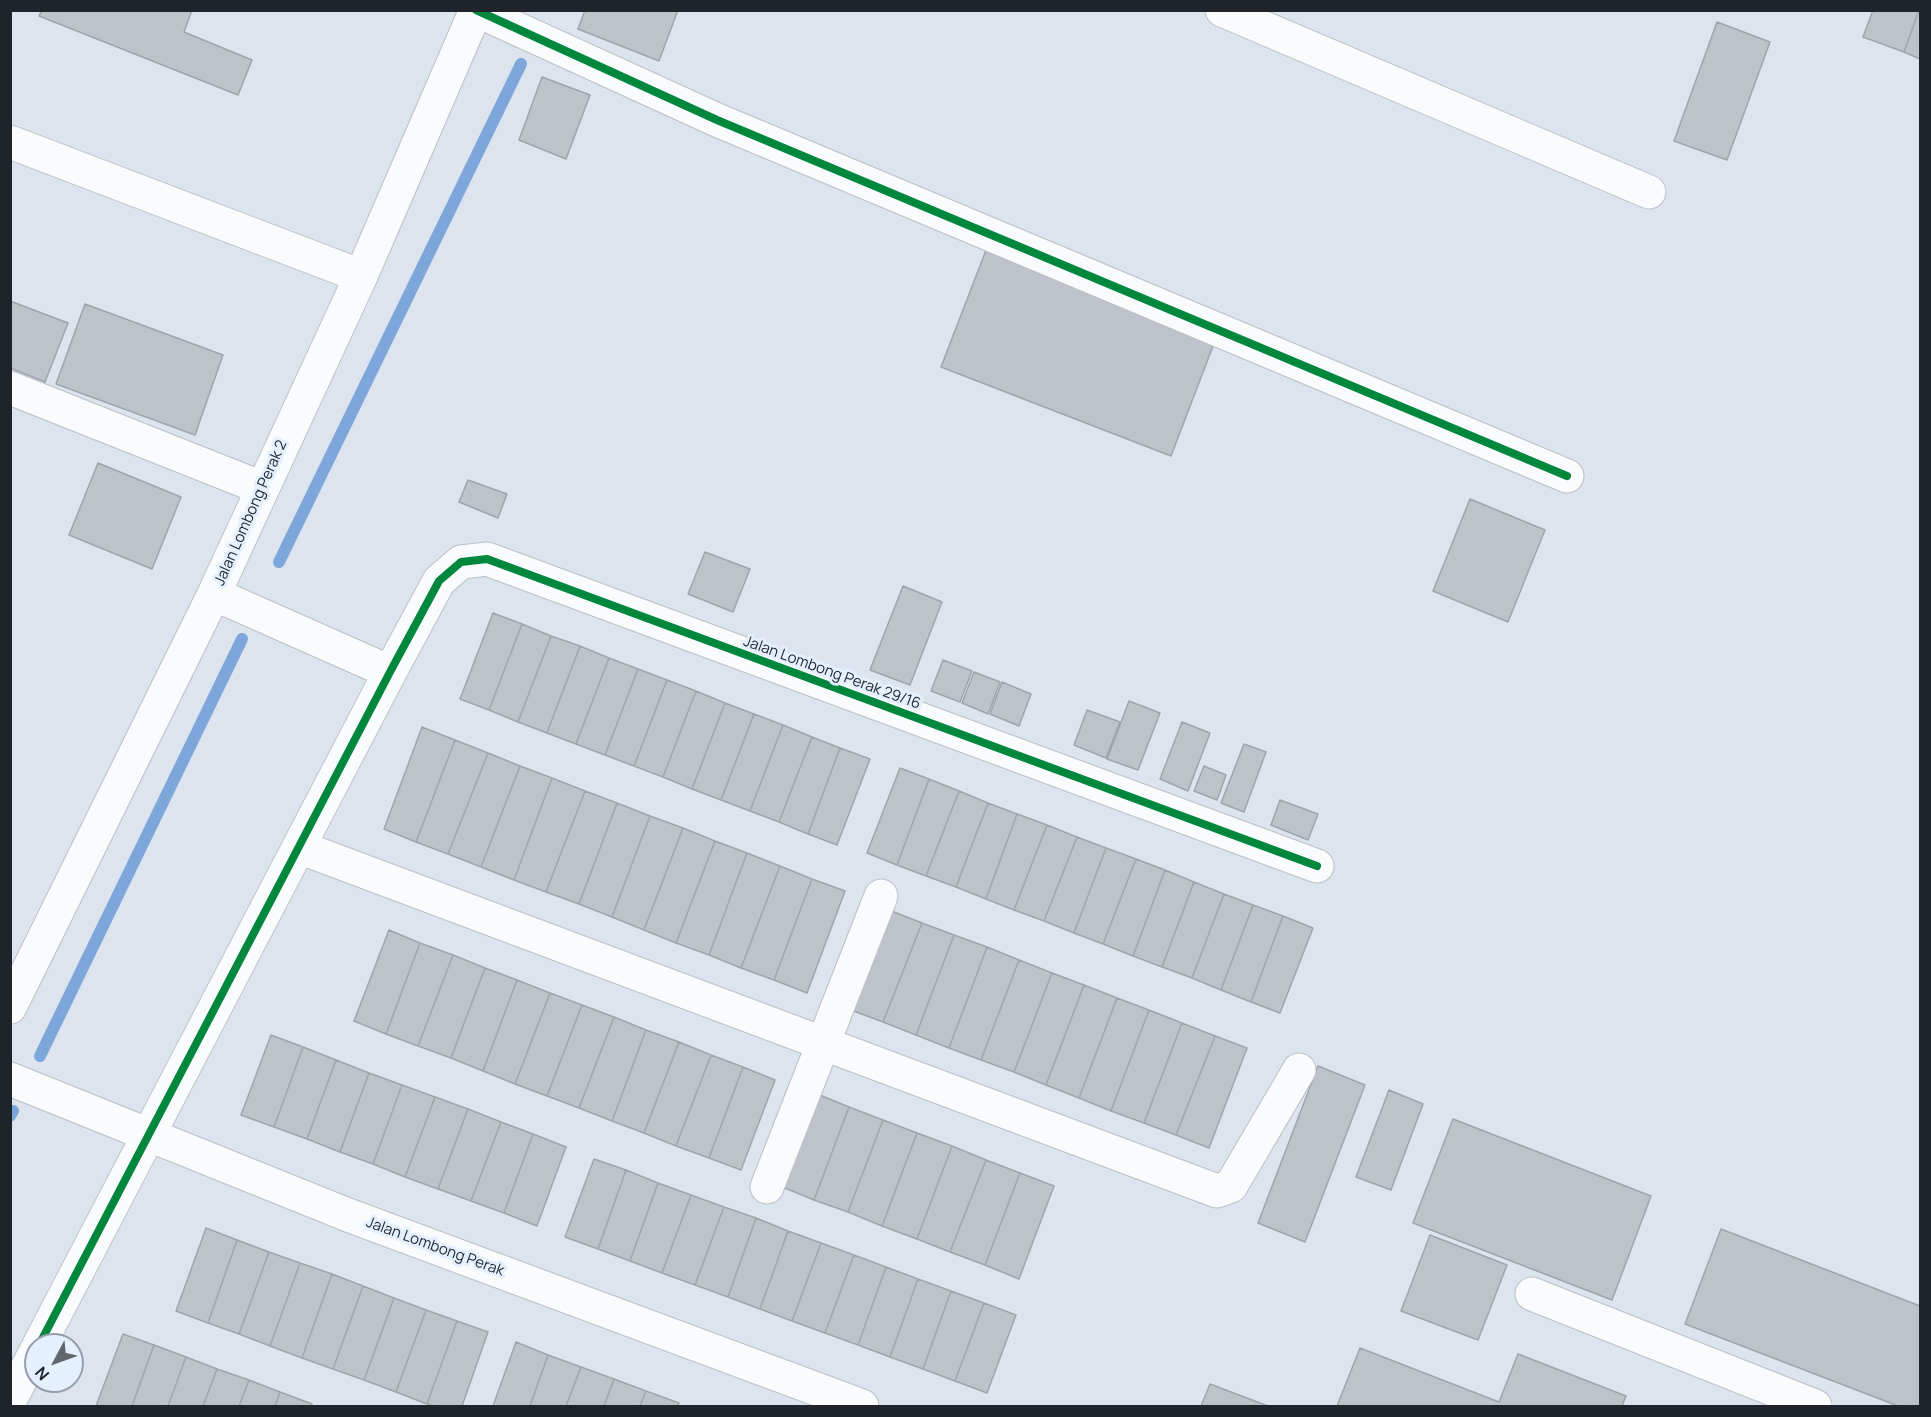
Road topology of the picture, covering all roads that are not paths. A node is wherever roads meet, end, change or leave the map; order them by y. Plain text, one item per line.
1 (476, 10) edge
2 (1222, 10) edge
3 (10, 142) edge
4 (1649, 192) dead end
5 (361, 276) junction
6 (10, 388) edge
7 (1568, 476) dead end
8 (262, 488) junction
9 (214, 594) junction
10 (390, 672) junction
11 (299, 847) junction
12 (1317, 866) dead end
13 (881, 896) dead end
14 (10, 1007) edge
15 (823, 1044) junction
16 (1299, 1070) dead end
17 (10, 1080) edge
18 (148, 1135) junction
19 (767, 1187) dead end
20 (1532, 1294) dead end
21 (45, 1333) edge
22 (24, 1374) edge
23 (10, 1400) edge
24 (862, 1407) edge
25 (1815, 1407) edge

1 - 5 street, Jalan Lombong Perak 2
1 - 7 street
2 - 4 street
3 - 5 street
5 - 8 street, Jalan Lombong Perak 2
6 - 8 street
8 - 9 street, Jalan Lombong Perak 2
9 - 10 street
9 - 14 street, Jalan Lombong Perak 2
10 - 11 street, Jalan Lombong Perak 29/16
10 - 12 street, Jalan Lombong Perak 29/16
11 - 15 street
11 - 18 street, Jalan Lombong Perak 29/16
13 - 15 street
15 - 16 street
15 - 19 street
17 - 18 street, Jalan Lombong Perak
18 - 21 street, Jalan Lombong Perak 29/16
18 - 24 street, Jalan Lombong Perak
20 - 25 street
22 - 23 street

